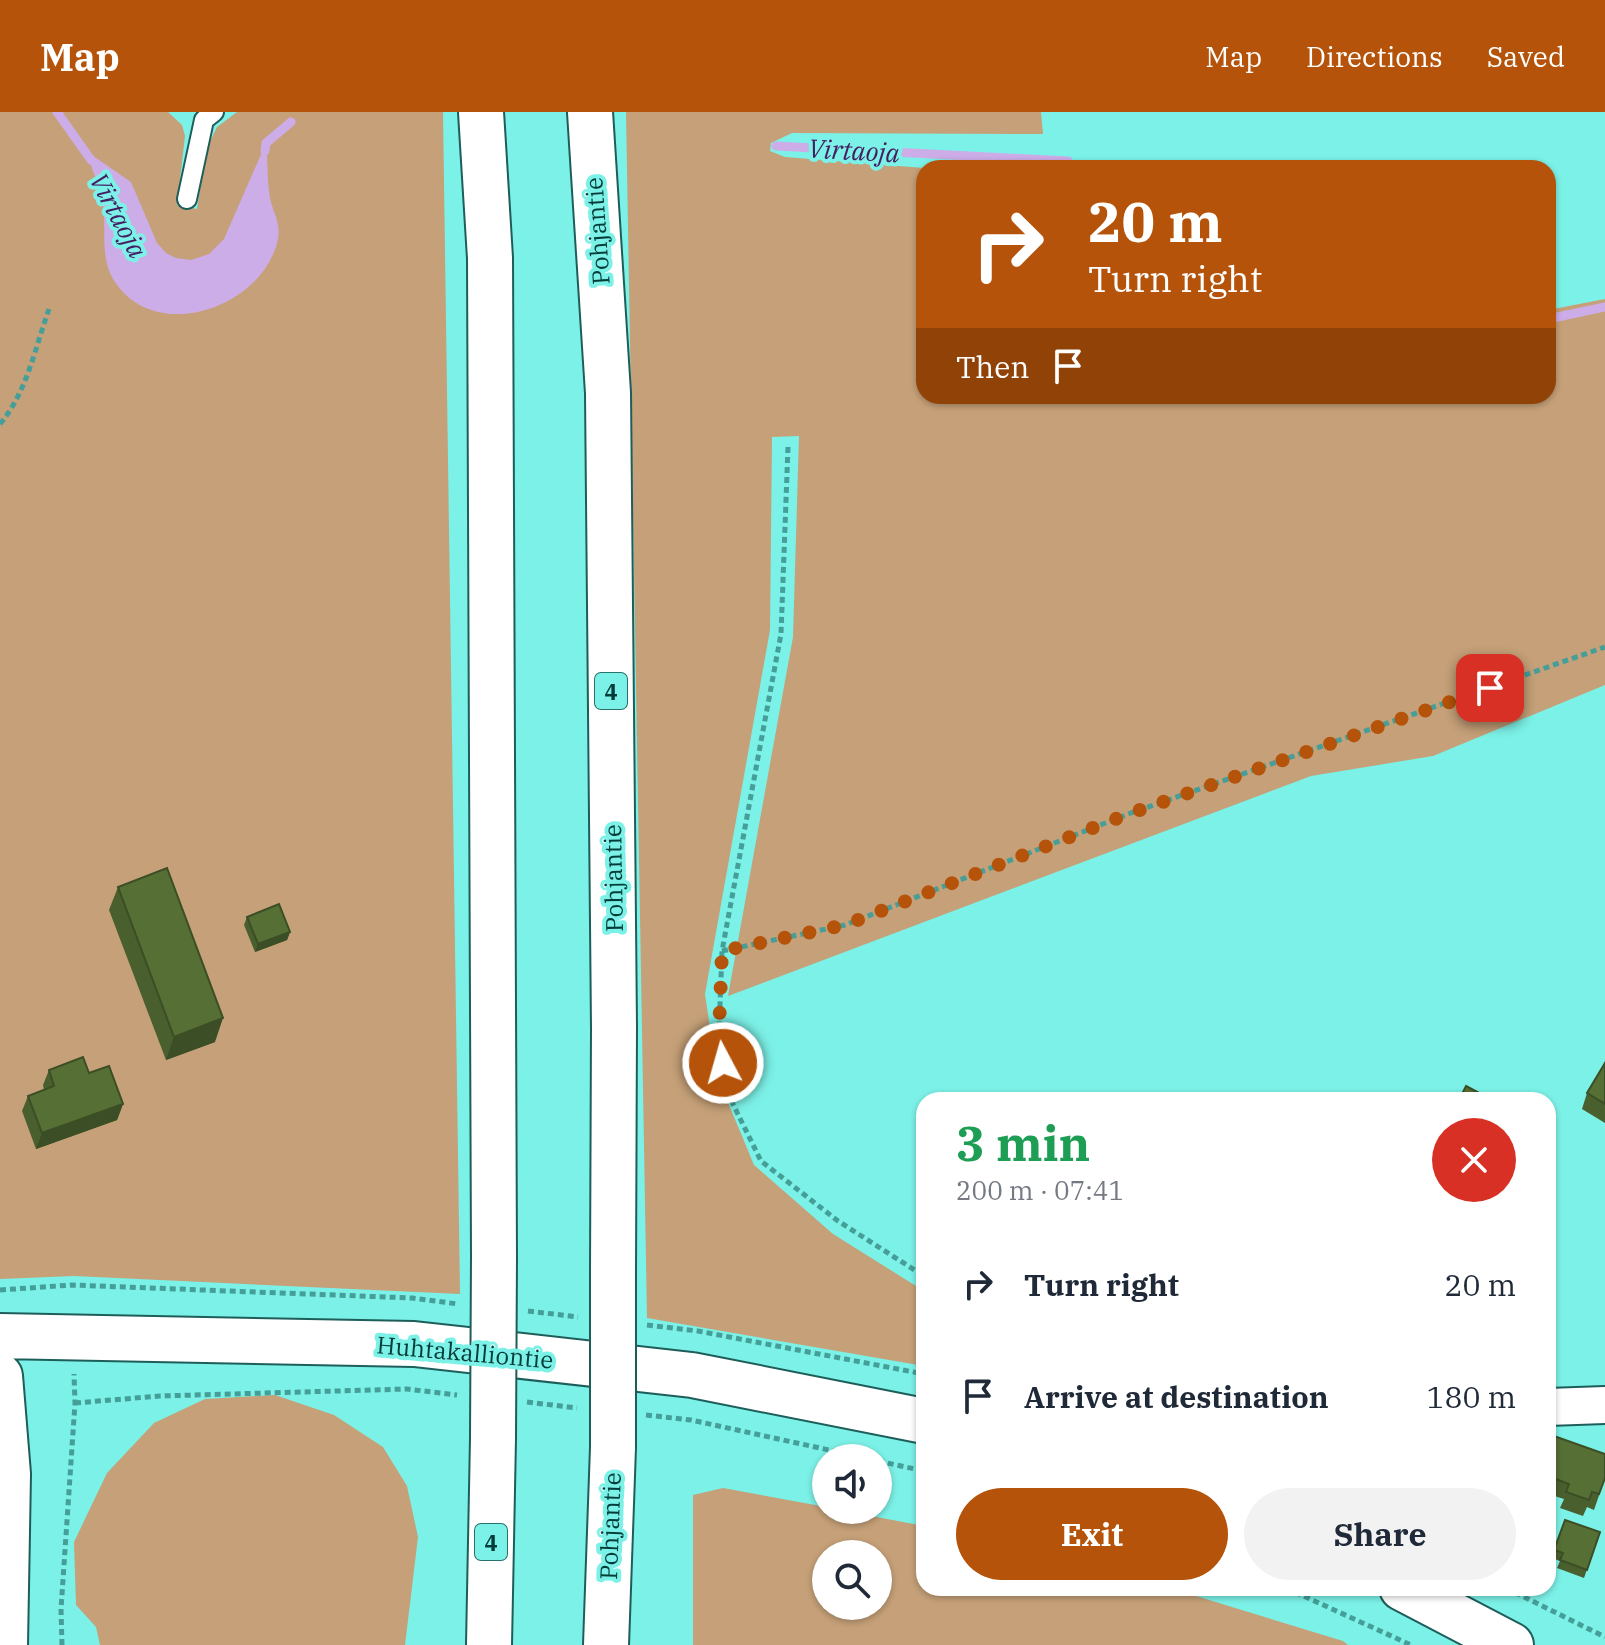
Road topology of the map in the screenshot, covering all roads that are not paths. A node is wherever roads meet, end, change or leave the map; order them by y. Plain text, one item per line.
1 (481, 112) edge
2 (590, 112) edge
3 (203, 115) edge
4 (187, 199) dead end
5 (0, 1336) edge
6 (0, 1376) edge
7 (1605, 1405) edge
8 (1556, 1407) edge
9 (916, 1419) edge
10 (1417, 1596) edge
11 (5, 1645) edge
12 (489, 1645) edge
13 (606, 1645) edge
14 (1511, 1645) edge

1 - 12 main road, 4, bridge
2 - 13 main road, Pohjantie / 4, bridge
3 - 4 lane
5 - 9 main road, Huhtakalliontie
6 - 11 main road
7 - 8 street
10 - 14 main road

